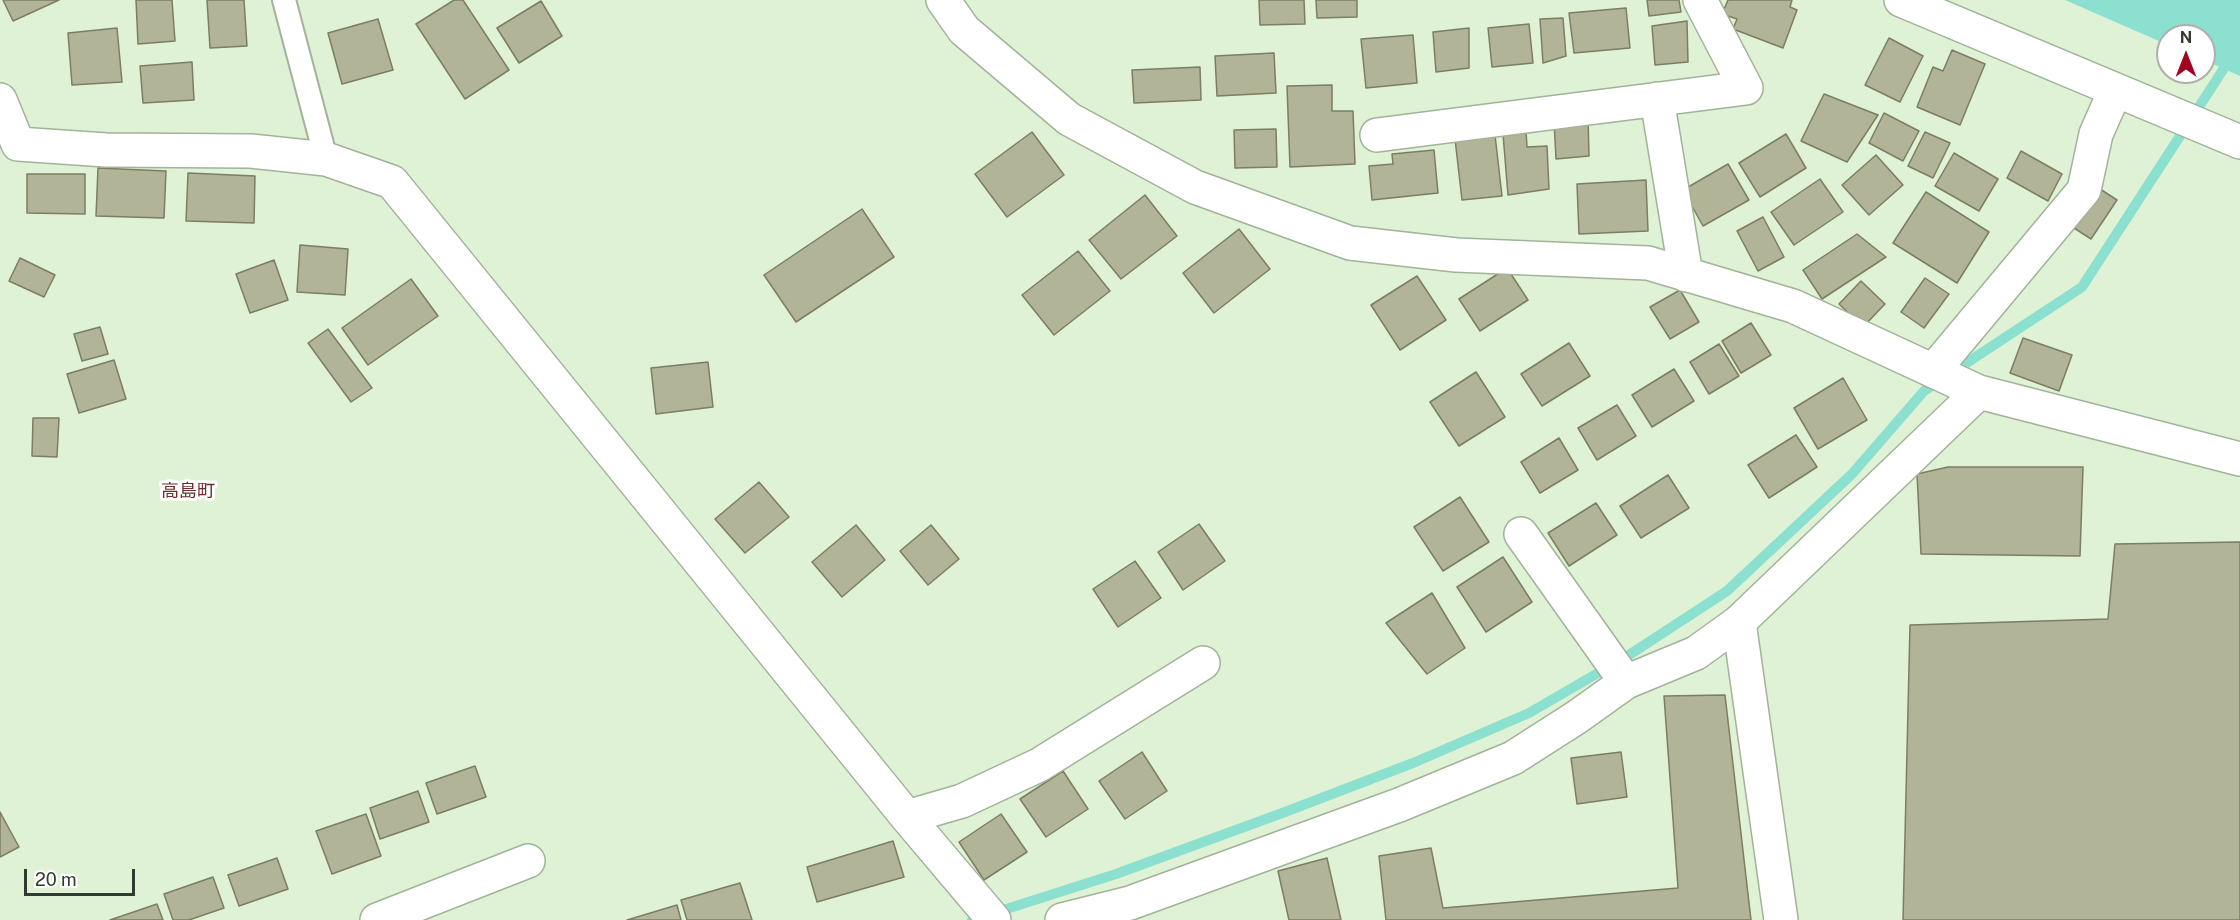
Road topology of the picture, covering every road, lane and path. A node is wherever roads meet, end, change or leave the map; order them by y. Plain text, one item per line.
1 (284, 0) edge
2 (943, 0) edge
3 (1700, 0) edge
4 (1901, 0) edge
5 (2115, 91) junction
6 (1657, 99) junction
7 (0, 100) edge
8 (1377, 135) dead end
9 (2240, 142) edge
10 (326, 159) junction
11 (1686, 275) junction
12 (1933, 371) junction
13 (1979, 392) junction
14 (2240, 459) edge
15 (1521, 534) dead end
16 (1739, 622) junction
17 (1203, 663) dead end
18 (1626, 682) junction
19 (907, 817) junction
20 (528, 861) dead end
21 (377, 920) edge
22 (994, 920) edge
23 (1062, 920) edge
24 (1781, 920) edge

1 - 10 lane
2 - 11 street
3 - 6 street
4 - 5 street
5 - 9 street
5 - 12 street
6 - 8 street
6 - 11 street
7 - 10 street
10 - 19 street
11 - 12 street
12 - 13 street
13 - 14 street
13 - 16 street
15 - 18 street
16 - 18 street
16 - 24 street
17 - 19 street
18 - 23 street
19 - 22 street
20 - 21 street

